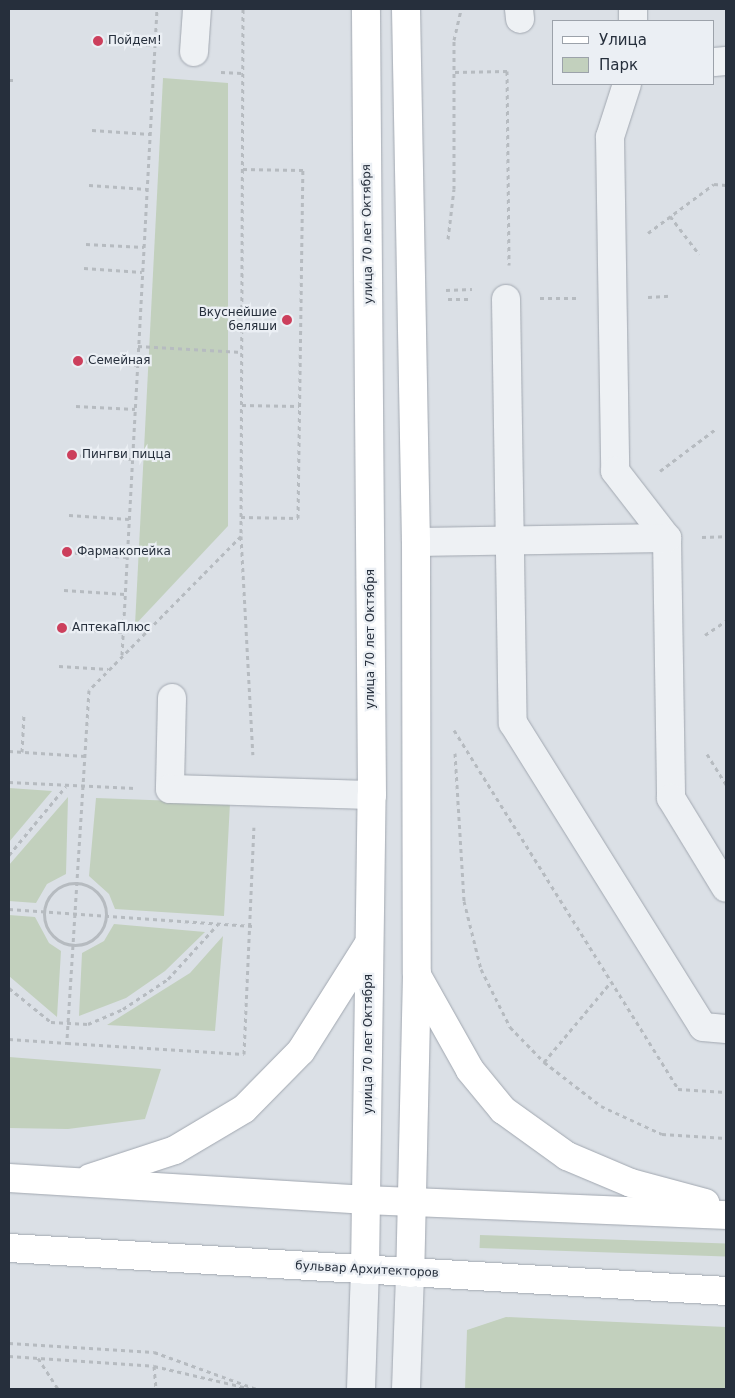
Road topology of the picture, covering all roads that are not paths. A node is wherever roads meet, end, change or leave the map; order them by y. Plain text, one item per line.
1 (196, 9) edge
2 (366, 9) edge
3 (406, 9) edge
4 (194, 52) dead end
5 (627, 85) edge
6 (506, 299) road end
7 (667, 538) junction
8 (510, 541) junction
9 (416, 542) junction
10 (172, 698) dead end
11 (372, 795) junction
12 (726, 888) edge
13 (369, 944) junction
14 (416, 974) junction
15 (726, 1029) edge
16 (9, 1178) edge
17 (78, 1182) junction
18 (367, 1200) junction
19 (412, 1202) junction
20 (726, 1208) edge
21 (726, 1215) edge
22 (9, 1248) edge
23 (365, 1270) junction
24 (410, 1273) junction
25 (726, 1291) edge
26 (361, 1389) edge
27 (406, 1389) edge

1 - 4 street
2 - 11 main road, улица 70 лет Октября
3 - 9 main road
5 - 7 street
6 - 8 street
7 - 8 street
7 - 12 street
8 - 9 street
8 - 15 street
9 - 14 main road
10 - 11 street
11 - 13 main road, улица 70 лет Октября
13 - 17 main road
13 - 18 main road, улица 70 лет Октября
14 - 19 main road
14 - 20 main road
16 - 17 main road
17 - 18 main road
18 - 19 main road
18 - 23 main road, улица 70 лет Октября
19 - 21 main road
19 - 24 main road
22 - 23 main road, бульвар Архитекторов
23 - 24 main road, бульвар Архитекторов
23 - 26 street
24 - 25 main road, бульвар Архитекторов
24 - 27 street

